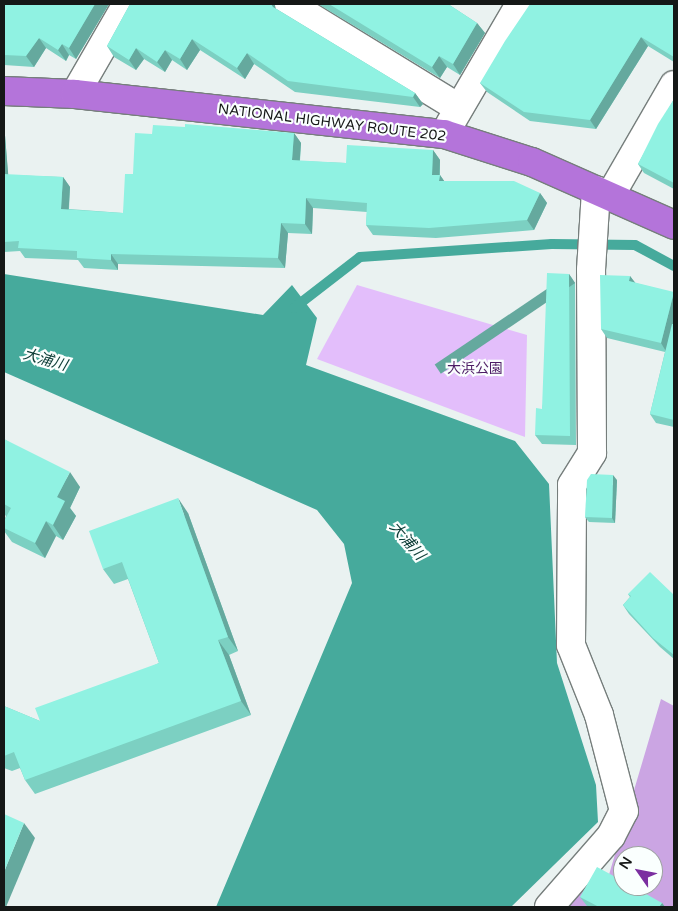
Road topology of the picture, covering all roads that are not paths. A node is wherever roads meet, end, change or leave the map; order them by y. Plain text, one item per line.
1 (127, 4) edge
2 (289, 4) edge
3 (520, 4) edge
4 (319, 12) edge
5 (674, 85) edge
6 (4, 91) edge
7 (75, 94) junction
8 (459, 108) junction
9 (444, 134) junction
10 (603, 193) junction
11 (674, 225) edge
12 (548, 907) edge

1 - 7 street
2 - 4 street
3 - 8 street
4 - 8 street
5 - 10 street
6 - 7 highway, NATIONAL HIGHWAY ROUTE 202
7 - 9 highway, NATIONAL HIGHWAY ROUTE 202
8 - 9 street
9 - 10 highway, NATIONAL HIGHWAY ROUTE 202
10 - 11 highway, NATIONAL HIGHWAY ROUTE 202
10 - 12 street

